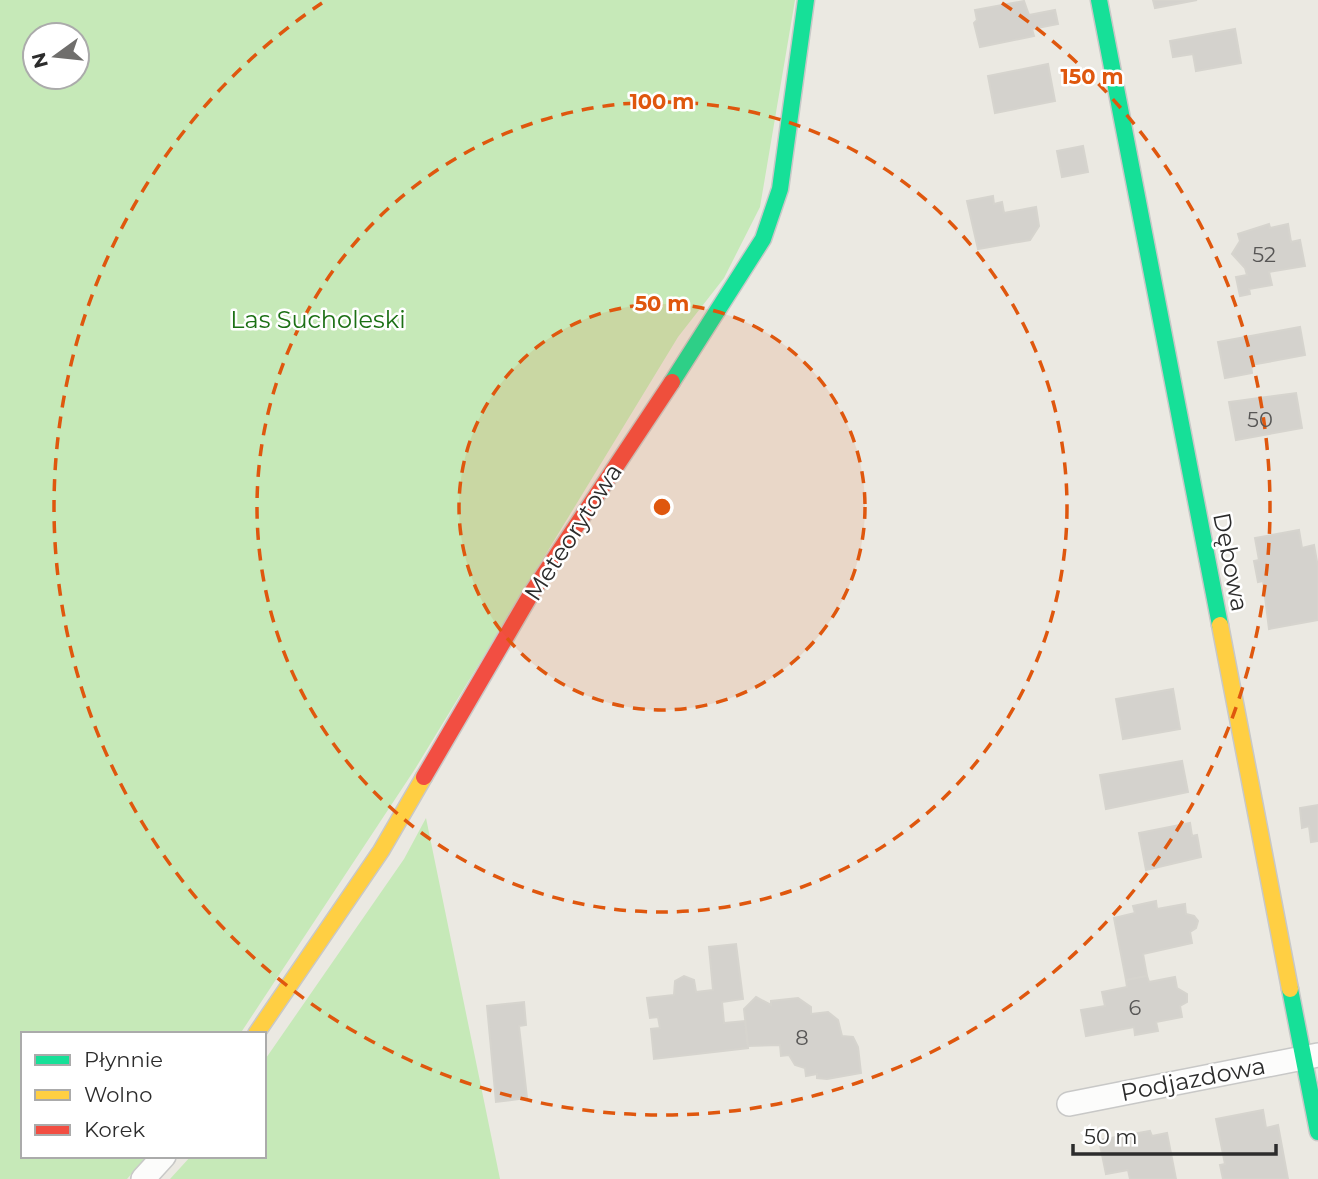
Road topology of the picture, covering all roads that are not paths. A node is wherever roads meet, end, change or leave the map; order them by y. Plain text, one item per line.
1 (806, 0) edge
2 (1099, 0) edge
3 (257, 1032) edge
4 (1311, 1056) edge
5 (1069, 1104) dead end
6 (1318, 1132) edge
7 (162, 1158) edge
8 (143, 1179) edge

1 - 3 street, Meteorytowa
2 - 4 street, Dębowa
4 - 5 street, Podjazdowa
4 - 6 street, Dębowa
7 - 8 street

